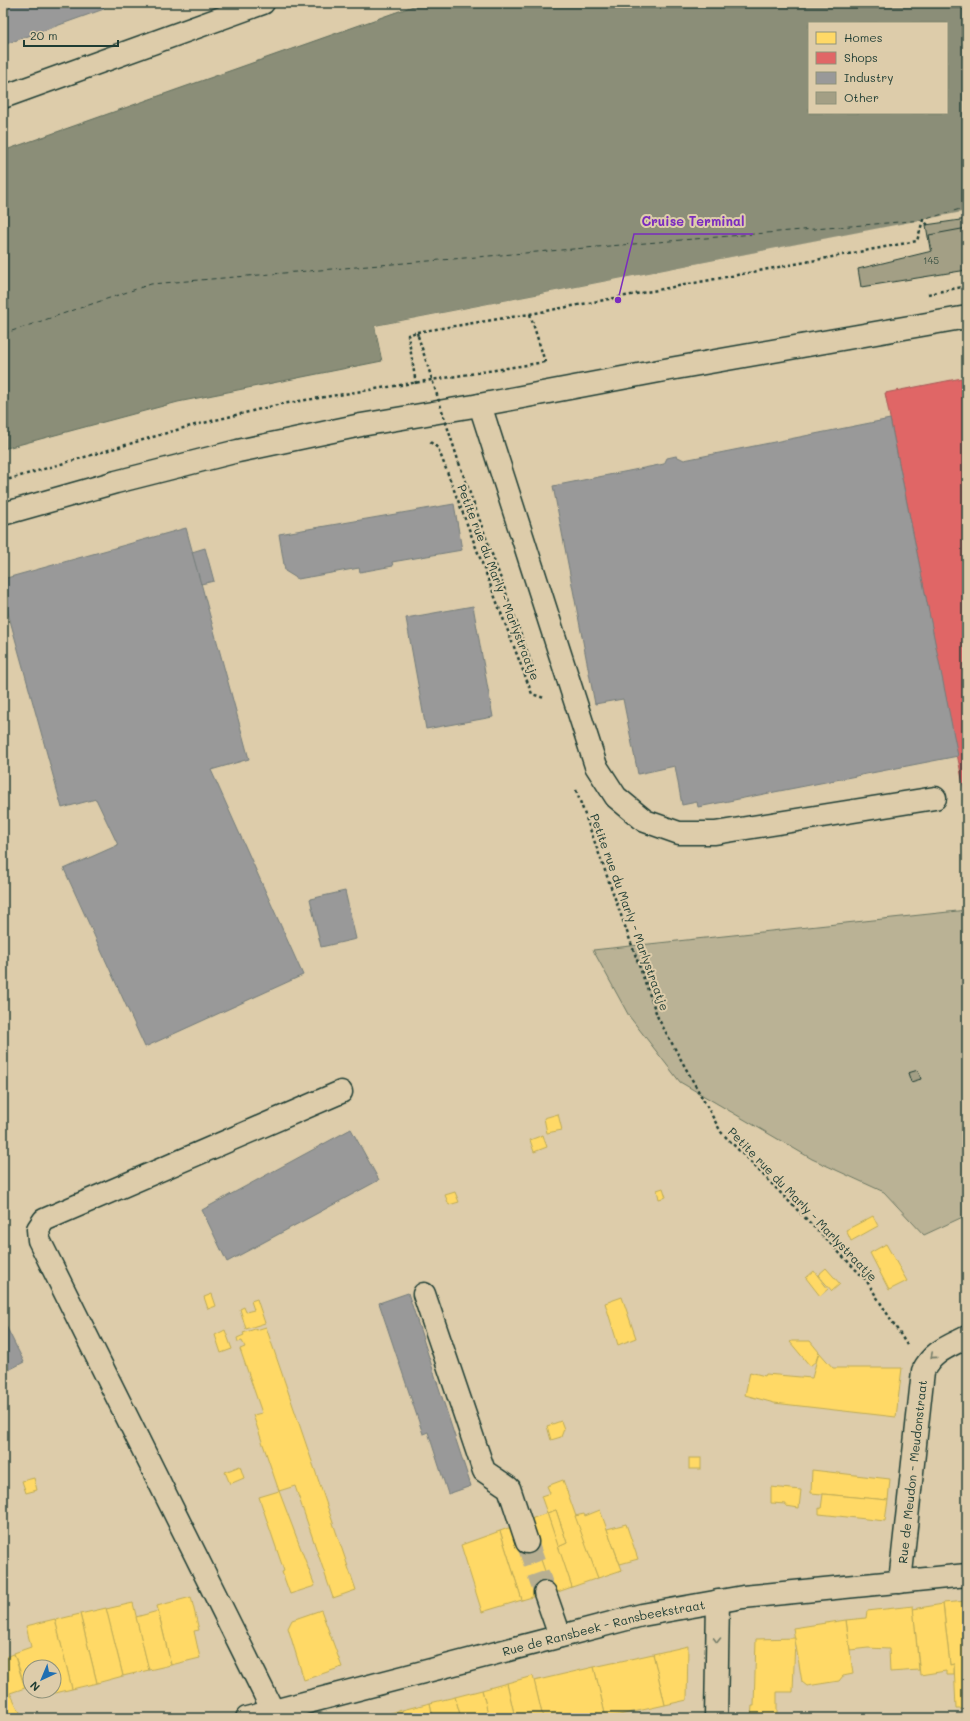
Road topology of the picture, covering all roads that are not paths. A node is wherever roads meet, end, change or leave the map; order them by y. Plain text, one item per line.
1 (263, 3) edge
2 (3, 96) edge
3 (967, 317) edge
4 (480, 405) junction
5 (3, 514) edge
6 (935, 798) dead end
7 (341, 1092) dead end
8 (424, 1294) dead end
9 (967, 1337) edge
10 (527, 1542) tunnel mouth
11 (967, 1575) edge
12 (900, 1582) junction
13 (545, 1593) tunnel mouth
14 (718, 1601) junction
15 (560, 1636) junction
16 (273, 1711) junction
17 (247, 1718) edge
18 (716, 1718) edge

1 - 2 street
3 - 4 street
4 - 5 street
4 - 6 street
7 - 16 street
8 - 10 street
9 -> 12 street, Rue de Meudon - Meudonstraat
11 - 12 street, Rue de Ransbeek - Ransbeekstraat
12 - 14 street, Rue de Ransbeek - Ransbeekstraat
13 - 15 street
14 - 15 street, Rue de Ransbeek - Ransbeekstraat
14 -> 18 street
15 - 16 street, Rue de Ransbeek - Ransbeekstraat
16 - 17 street, Rue de Ransbeek - Ransbeekstraat

